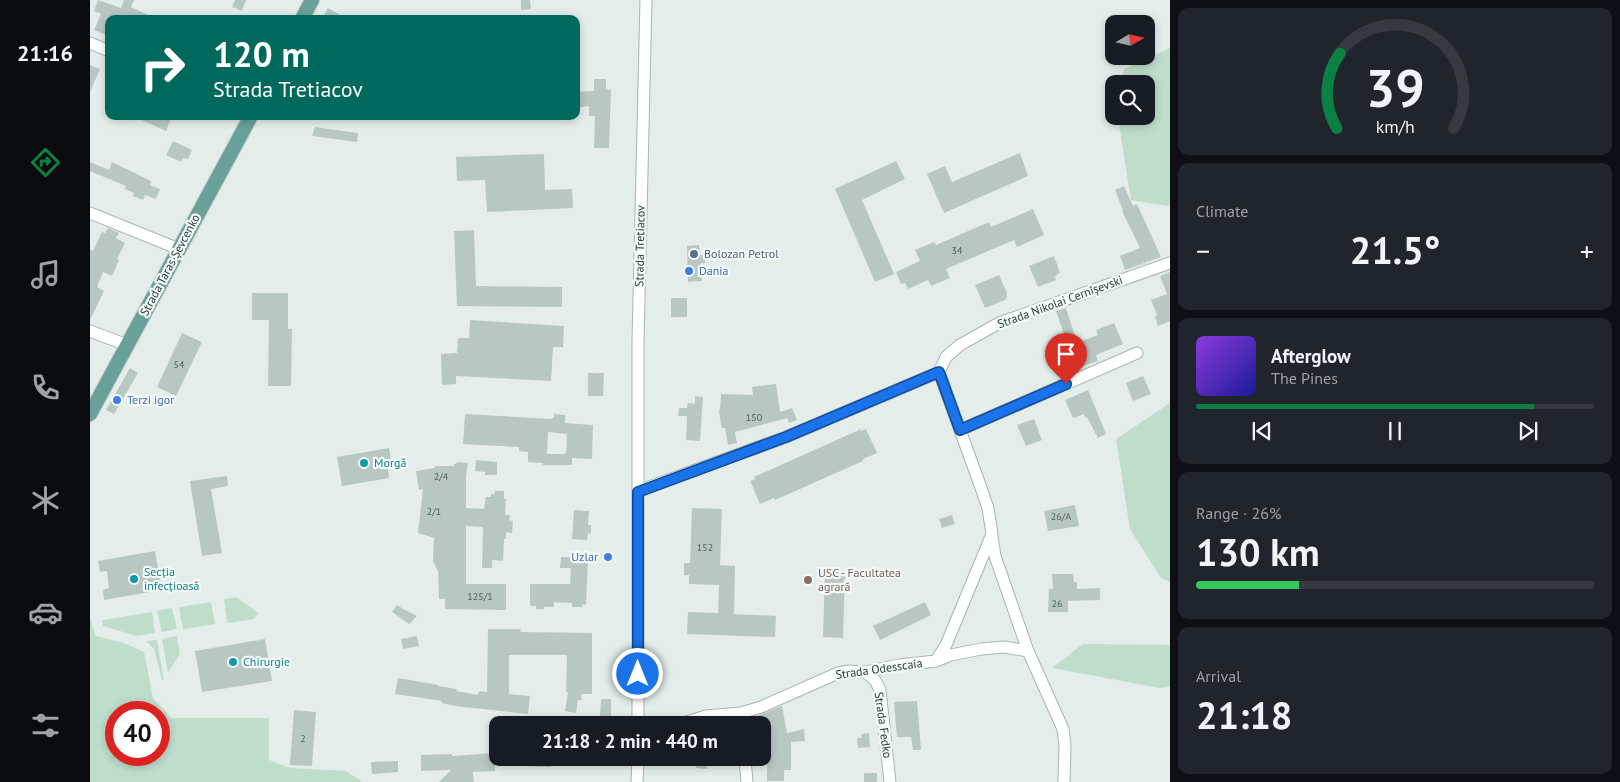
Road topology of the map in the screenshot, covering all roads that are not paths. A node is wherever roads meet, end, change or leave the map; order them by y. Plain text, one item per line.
1 (312, 0) edge
2 (646, 0) edge
3 (304, 15) edge
4 (90, 43) edge
5 (105, 49) edge
6 (248, 120) edge
7 (90, 214) edge
8 (179, 249) junction
9 (1170, 263) edge
10 (90, 331) edge
11 (127, 345) junction
12 (1137, 353) dead end
13 (939, 372) junction
14 (90, 414) edge
15 (960, 430) junction
16 (638, 492) junction
17 (992, 534) junction
18 (1028, 651) junction
19 (936, 661) junction
20 (865, 672) junction
21 (741, 713) junction
22 (638, 716) edge
23 (706, 716) edge
24 (741, 716) edge
25 (638, 766) edge
26 (746, 766) edge
27 (637, 782) edge
28 (748, 782) edge
29 (890, 782) edge
30 (1064, 782) edge

1 - 3 main road
2 - 16 street, Strada Tretiacov
4 - 5 street
6 - 8 main road, Strada Taras Șevcenko
7 - 8 street
8 - 11 main road, Strada Taras Șevcenko
9 - 13 street, Strada Nikolai Cernîșevski
10 - 11 street
11 - 14 main road, Strada Taras Șevcenko
12 - 15 street
13 - 15 street
13 - 16 street
15 - 17 street
16 - 22 street, Strada Tretiacov
17 - 18 street
17 - 19 street
18 - 19 street, Strada Odesscaia
18 - 30 street
19 - 20 street, Strada Odesscaia
20 - 21 street, Strada Odesscaia
20 - 29 street, Strada Fedko
21 - 23 street, Strada Odesscaia
21 - 24 street
25 - 27 street
26 - 28 street

